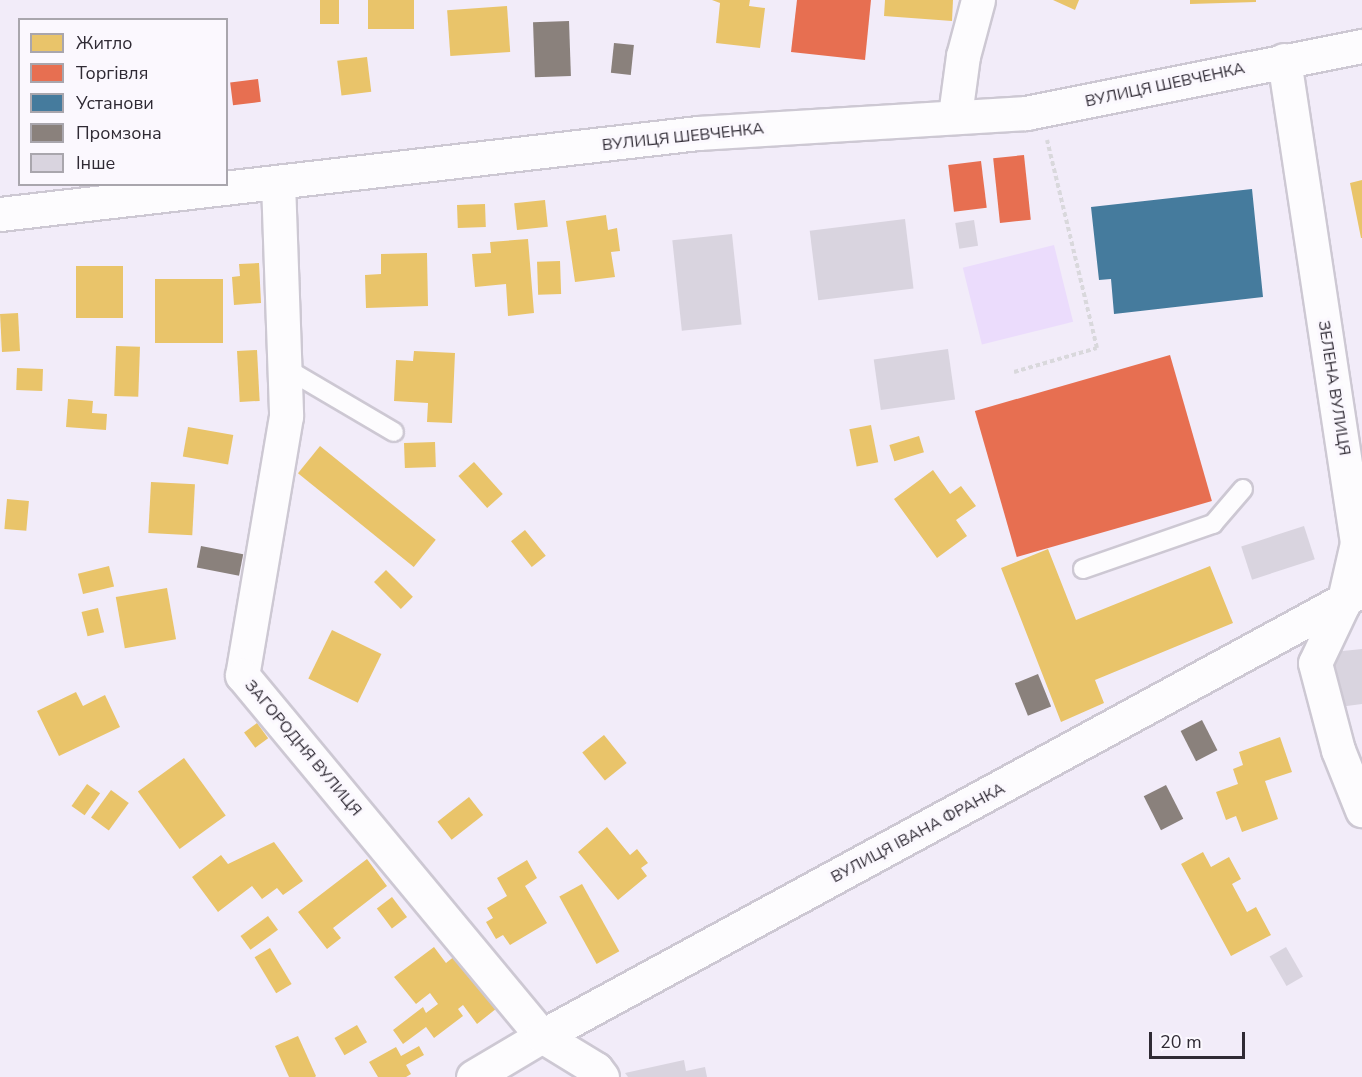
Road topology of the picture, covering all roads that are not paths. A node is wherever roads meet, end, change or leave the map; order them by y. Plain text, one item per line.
1 (978, 0) edge
2 (1362, 46) edge
3 (1284, 60) junction
4 (955, 115) junction
5 (278, 182) junction
6 (0, 214) edge
7 (287, 369) junction
8 (394, 432) dead end
9 (1243, 489) dead end
10 (1083, 569) dead end
11 (1353, 597) edge
12 (1362, 810) edge
13 (542, 1036) junction
14 (473, 1077) edge
15 (602, 1077) edge

1 - 4 street
2 - 3 street, ВУЛИЦЯ ШЕВЧЕНКА
3 - 4 street, ВУЛИЦЯ ШЕВЧЕНКА
3 - 11 street, ЗЕЛЕНА ВУЛИЦЯ
4 - 5 street, ВУЛИЦЯ ШЕВЧЕНКА
5 - 6 street, ВУЛИЦЯ ШЕВЧЕНКА
5 - 7 street, ЗАГОРОДНЯ ВУЛИЦЯ
7 - 8 lane
7 - 13 street, ЗАГОРОДНЯ ВУЛИЦЯ
9 - 10 lane
11 - 12 street, ЗЕЛЕНА ВУЛИЦЯ
11 - 13 street, ВУЛИЦЯ ІВАНА ФРАНКА
13 - 14 street, ВУЛИЦЯ ІВАНА ФРАНКА
13 - 15 street, ЗАГОРОДНЯ ВУЛИЦЯ

